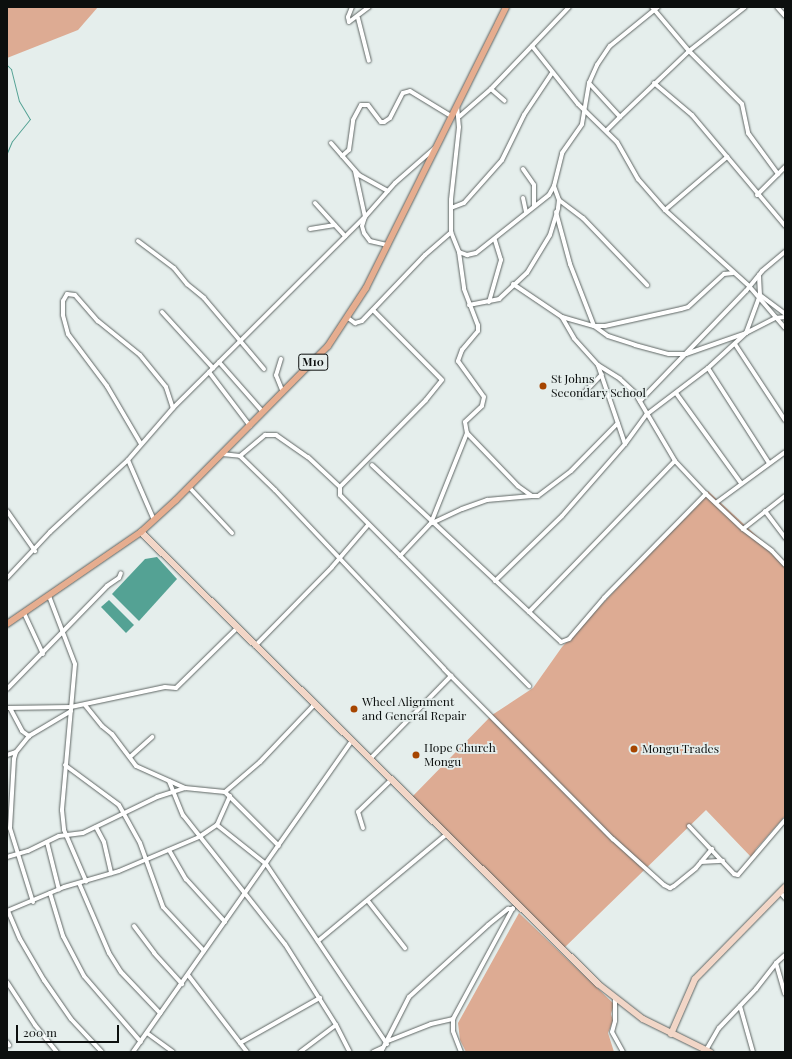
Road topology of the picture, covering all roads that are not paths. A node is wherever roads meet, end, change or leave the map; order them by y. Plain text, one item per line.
1 (352, 7) edge
2 (369, 7) edge
3 (506, 7) edge
4 (569, 7) edge
5 (745, 7) edge
6 (777, 7) edge
7 (655, 8) edge
8 (785, 16) edge
9 (358, 18) junction
10 (532, 46) junction
11 (689, 51) junction
12 (369, 61) dead end
13 (552, 73) junction
14 (590, 83) junction
15 (654, 83) junction
16 (491, 88) junction
17 (505, 101) dead end
18 (456, 104) junction
19 (585, 110) junction
20 (451, 116) junction
21 (460, 116) junction
22 (620, 117) junction
23 (607, 130) junction
24 (331, 143) dead end
25 (435, 148) junction
26 (342, 156) junction
27 (727, 157) junction
28 (785, 167) edge
29 (523, 169) dead end
30 (355, 171) junction
31 (778, 174) junction
32 (554, 186) junction
33 (388, 191) junction
34 (757, 195) junction
35 (523, 198) dead end
36 (559, 200) junction
37 (315, 203) dead end
38 (534, 206) junction
39 (452, 208) junction
40 (665, 210) junction
41 (526, 212) junction
42 (556, 212) junction
43 (365, 216) junction
44 (335, 226) junction
45 (785, 226) edge
46 (310, 229) dead end
47 (451, 232) junction
48 (345, 236) junction
49 (495, 240) junction
50 (138, 241) dead end
51 (387, 245) junction
52 (459, 252) junction
53 (785, 252) edge
54 (734, 273) junction
55 (759, 275) junction
56 (513, 284) junction
57 (647, 285) dead end
58 (749, 286) junction
59 (760, 297) junction
60 (490, 302) junction
61 (469, 305) junction
62 (373, 310) junction
63 (162, 312) dead end
64 (785, 316) edge
65 (348, 318) junction
66 (562, 318) junction
67 (776, 318) junction
68 (594, 326) junction
69 (785, 328) edge
70 (746, 333) junction
71 (240, 342) junction
72 (735, 344) junction
73 (686, 354) junction
74 (281, 359) dead end
75 (219, 362) junction
76 (598, 365) junction
77 (213, 368) junction
78 (708, 368) junction
79 (264, 369) dead end
80 (209, 372) junction
81 (602, 374) junction
82 (283, 392) junction
83 (676, 393) junction
84 (581, 396) dead end
85 (640, 401) junction
86 (173, 408) junction
87 (263, 412) junction
88 (646, 415) junction
89 (785, 420) edge
90 (618, 423) junction
91 (250, 426) junction
92 (467, 434) junction
93 (141, 444) junction
94 (625, 444) junction
95 (785, 452) edge
96 (222, 454) junction
97 (240, 456) junction
98 (128, 460) junction
99 (675, 461) junction
100 (769, 463) junction
101 (372, 465) dead end
102 (741, 483) junction
103 (189, 487) junction
104 (340, 487) junction
105 (706, 494) junction
106 (532, 496) junction
107 (785, 496) edge
108 (717, 502) junction
109 (7, 510) edge
110 (765, 511) junction
111 (154, 520) junction
112 (431, 523) junction
113 (368, 525) junction
114 (743, 528) junction
115 (141, 532) junction
116 (232, 533) dead end
117 (785, 538) edge
118 (35, 551) junction
119 (400, 556) junction
120 (339, 558) junction
121 (785, 565) edge
122 (121, 573) dead end
123 (7, 578) edge
124 (495, 581) junction
125 (49, 596) junction
126 (529, 612) junction
127 (24, 613) junction
128 (7, 624) edge
129 (237, 628) junction
130 (63, 633) junction
131 (255, 646) junction
132 (43, 654) junction
133 (451, 676) junction
134 (528, 686) dead end
135 (7, 689) edge
136 (315, 704) junction
137 (85, 705) junction
138 (9, 708) edge
139 (71, 709) junction
140 (29, 736) junction
141 (152, 737) dead end
142 (352, 740) junction
143 (16, 752) junction
144 (7, 755) edge
145 (130, 757) junction
146 (371, 758) junction
147 (65, 765) junction
148 (392, 779) junction
149 (169, 781) junction
150 (185, 788) junction
151 (172, 792) junction
152 (225, 792) junction
153 (230, 796) junction
154 (126, 814) junction
155 (785, 820) edge
156 (217, 825) junction
157 (689, 826) dead end
158 (96, 827) junction
159 (363, 828) dead end
160 (66, 834) junction
161 (447, 834) junction
162 (199, 837) junction
163 (47, 842) junction
164 (279, 846) junction
165 (712, 849) junction
166 (170, 850) junction
167 (19, 854) junction
168 (7, 857) edge
169 (147, 860) junction
170 (723, 861) junction
171 (701, 862) junction
172 (266, 864) junction
173 (111, 873) junction
174 (86, 881) junction
175 (79, 883) junction
176 (59, 890) junction
177 (783, 890) edge
178 (245, 891) junction
179 (50, 894) junction
180 (785, 898) edge
181 (368, 901) junction
182 (33, 902) junction
183 (515, 906) junction
184 (8, 911) edge
185 (225, 922) junction
186 (134, 926) dead end
187 (318, 941) junction
188 (404, 948) dead end
189 (204, 951) junction
190 (785, 955) edge
191 (776, 963) junction
192 (188, 975) junction
193 (7, 982) edge
194 (182, 984) junction
195 (785, 994) edge
196 (320, 998) junction
197 (615, 999) junction
198 (740, 1006) junction
199 (160, 1013) junction
200 (453, 1019) junction
201 (336, 1025) junction
202 (147, 1033) junction
203 (671, 1034) junction
204 (140, 1042) junction
205 (387, 1042) junction
206 (240, 1043) junction
207 (381, 1050) edge
208 (707, 1051) edge
209 (57, 1052) edge
210 (102, 1052) edge
211 (133, 1052) edge
212 (173, 1052) edge
213 (248, 1052) edge
214 (300, 1052) edge
215 (350, 1052) edge
216 (373, 1052) edge
217 (461, 1052) edge
218 (623, 1052) edge
219 (753, 1052) edge

1 - 9 street
2 - 9 street
3 - 18 main road, M10
4 - 10 street
5 - 11 street
6 - 8 street
7 - 11 street
7 - 14 street
9 - 12 street
10 - 13 street
10 - 16 street
11 - 15 street
11 - 31 street
13 - 19 street
13 - 39 street
14 - 19 street
14 - 22 street
15 - 22 street
15 - 27 street
16 - 17 street
16 - 21 street
18 - 20 main road, M10
18 - 21 street
19 - 23 street
19 - 32 street
20 - 25 main road, M10
20 - 26 street
21 - 39 street
22 - 23 street
23 - 40 street
24 - 26 street
25 - 33 street
25 - 51 main road, M10
26 - 30 street
27 - 34 street
27 - 40 street
28 - 31 street
29 - 38 street
30 - 33 street
30 - 43 street
31 - 34 street
32 - 36 street
32 - 38 street
33 - 43 street
34 - 45 street
35 - 41 street
36 - 42 street
36 - 57 street
37 - 44 street
38 - 41 street
39 - 47 street
40 - 54 street
41 - 49 street
42 - 56 street
42 - 68 street
43 - 48 street
43 - 51 street
44 - 46 street
44 - 48 street
47 - 52 street
47 - 62 street
48 - 71 street
49 - 52 street
49 - 60 street
50 - 71 street
51 - 65 main road, M10
52 - 61 street
53 - 55 street
54 - 58 street
54 - 68 street
55 - 58 street
55 - 59 street
56 - 60 street
56 - 66 street
58 - 59 street
58 - 73 street
59 - 64 street
59 - 67 street
59 - 70 street
60 - 61 street
61 - 92 street
62 - 65 street
62 - 104 street
63 - 77 street
64 - 67 street
65 - 82 main road, M10
66 - 68 street
66 - 76 street
67 - 69 street
67 - 70 street
68 - 73 street
70 - 72 street
70 - 73 street
71 - 75 street
71 - 79 street
72 - 78 street
72 - 89 street
73 - 85 street
74 - 82 street
75 - 77 street
75 - 87 street
76 - 81 street
76 - 85 street
77 - 80 street
78 - 83 street
78 - 100 street
80 - 86 street
80 - 91 street
81 - 84 street
81 - 90 street
82 - 87 main road, M10
83 - 88 street
83 - 102 street
85 - 88 street
86 - 93 street
86 - 93 street
87 - 91 main road, M10
88 - 94 street
88 - 99 street
90 - 94 street
90 - 106 street
91 - 96 main road, M10
92 - 106 street
92 - 112 street
93 - 98 street
94 - 124 street
95 - 100 street
96 - 97 street
96 - 103 main road, M10
97 - 104 street
97 - 120 street
98 - 111 street
98 - 118 street
99 - 105 street
99 - 126 street
100 - 102 street
101 - 112 street
102 - 108 street
103 - 111 main road, M10
103 - 116 street
104 - 113 street
105 - 108 street
105 - 126 street
106 - 112 street
107 - 110 street
108 - 114 street
109 - 118 street
110 - 114 street
110 - 117 street
111 - 115 main road, M10
112 - 119 street
112 - 124 street
113 - 119 street
113 - 120 street
114 - 121 street
115 - 125 main road, M10
115 - 129 main road
118 - 123 street
119 - 134 street
120 - 131 street
120 - 133 street
122 - 130 street
124 - 126 street
125 - 127 main road, M10
125 - 130 street
127 - 128 main road, M10
127 - 132 street
129 - 131 main road
129 - 137 street
130 - 132 street
130 - 139 street
131 - 136 main road
132 - 135 street
133 - 146 street
133 - 171 street
136 - 142 main road
136 - 152 street
137 - 139 street
137 - 145 street
138 - 139 street
138 - 140 street
139 - 140 street
139 - 147 street
140 - 143 street
141 - 145 street
142 - 146 main road
142 - 164 street
143 - 144 street
143 - 167 street
145 - 149 street
146 - 148 main road
147 - 154 street
147 - 160 street
148 - 159 street
148 - 161 main road
149 - 150 street
149 - 151 street
150 - 151 street
150 - 152 street
151 - 154 street
151 - 162 street
152 - 153 street
153 - 156 street
153 - 164 street
154 - 158 street
154 - 169 street
155 - 170 street
156 - 162 street
156 - 172 street
157 - 165 street
158 - 160 street
158 - 173 street
160 - 163 street
160 - 174 street
161 - 181 street
161 - 183 main road
162 - 166 street
162 - 178 street
163 - 167 street
163 - 176 street
164 - 172 street
165 - 170 street
165 - 171 street
166 - 169 street
166 - 185 street
167 - 168 street
167 - 182 street
169 - 173 street
169 - 189 street
170 - 171 street
172 - 178 street
172 - 187 street
173 - 174 street
174 - 175 street
175 - 176 street
175 - 199 street
176 - 179 street
177 - 180 street
177 - 203 main road
178 - 185 street
178 - 196 street
179 - 182 street
179 - 204 street
181 - 187 street
181 - 188 street
182 - 184 street
183 - 197 main road
183 - 200 street
183 - 205 street
184 - 210 street
185 - 189 street
186 - 194 street
187 - 205 street
189 - 192 street
190 - 191 street
191 - 195 street
191 - 198 street
192 - 194 street
192 - 206 street
193 - 209 street
194 - 199 street
196 - 201 street
196 - 206 street
197 - 203 main road
197 - 218 street
198 - 208 street
198 - 219 street
199 - 202 street
200 - 205 street
200 - 217 street
201 - 214 street
201 - 215 street
202 - 204 street
202 - 212 street
203 - 208 main road
204 - 211 street
205 - 207 street
206 - 213 street
207 - 216 street

